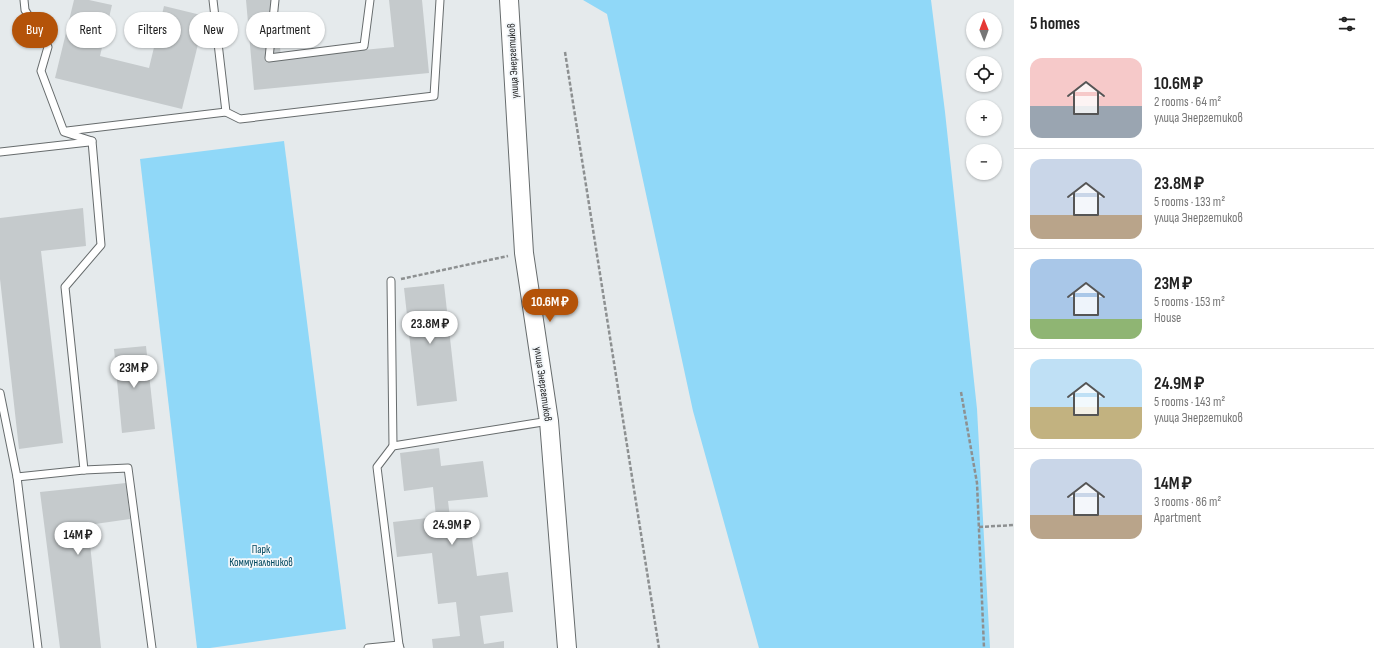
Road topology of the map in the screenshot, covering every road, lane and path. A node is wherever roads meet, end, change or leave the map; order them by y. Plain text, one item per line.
1 (24, 0) edge
2 (213, 0) edge
3 (275, 0) edge
4 (370, 0) edge
5 (440, 0) edge
6 (509, 0) edge
7 (565, 52) dead end
8 (226, 112) junction
9 (64, 132) junction
10 (92, 141) junction
11 (0, 152) edge
12 (524, 253) junction
13 (391, 281) joint
14 (961, 392) dead end
15 (0, 393) edge
16 (549, 421) junction
17 (393, 446) junction
18 (84, 470) junction
19 (17, 477) junction
20 (1014, 525) edge
21 (979, 527) junction
22 (399, 646) edge
23 (38, 648) edge
24 (152, 648) edge
25 (368, 648) edge
26 (567, 648) edge
27 (659, 648) edge
28 (984, 648) edge

1 - 9 lane
2 - 8 lane
3 - 4 lane
5 - 8 lane
6 - 12 street, улица Энергетиков
7 - 27 path
8 - 9 lane
9 - 10 lane
10 - 11 lane
10 - 18 lane
12 - 13 path
12 - 16 street, улица Энергетиков
13 - 17 lane
14 - 21 path
15 - 19 lane
16 - 17 lane
16 - 26 street, улица Энергетиков
17 - 22 lane
18 - 19 lane
18 - 24 lane
19 - 23 lane
20 - 21 path
21 - 28 path
22 - 25 lane

